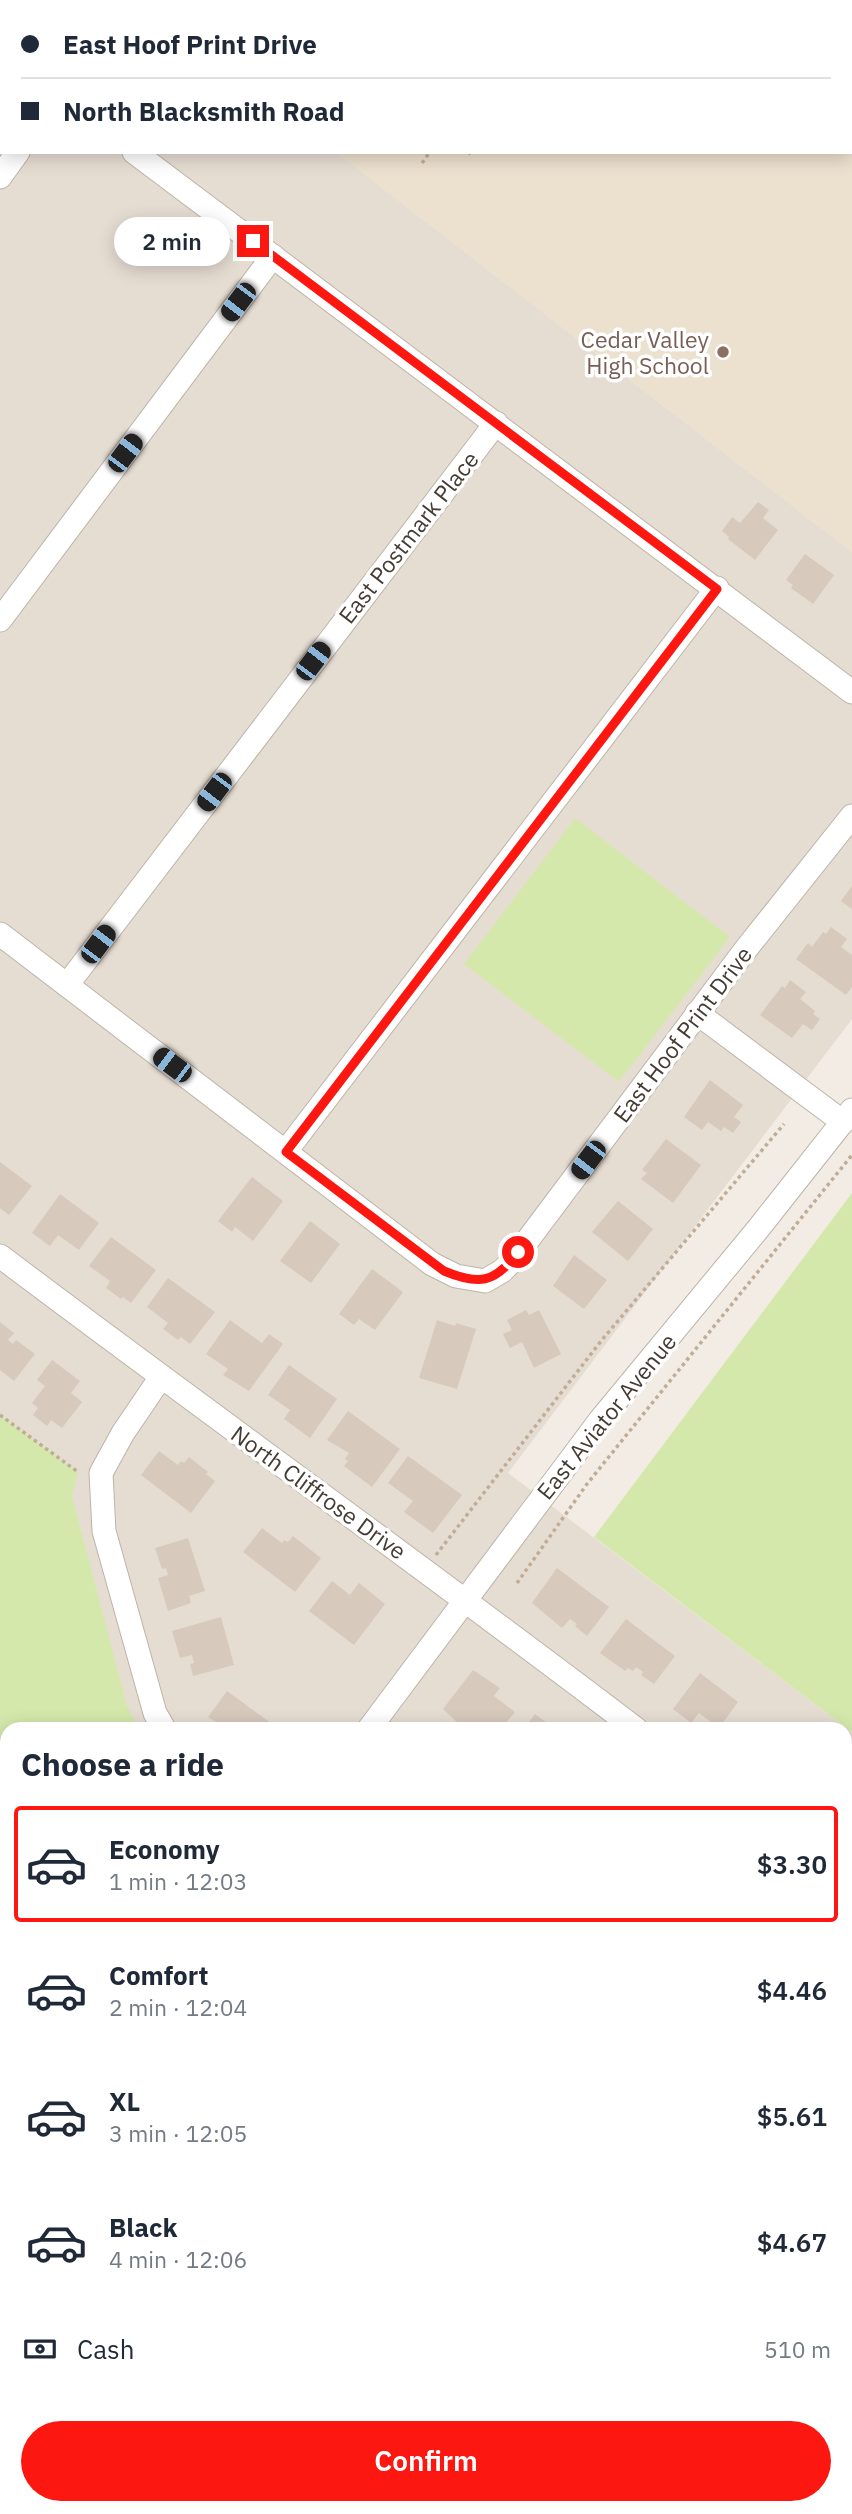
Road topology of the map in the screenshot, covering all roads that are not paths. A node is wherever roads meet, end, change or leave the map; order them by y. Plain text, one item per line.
1 (17, 154) edge
2 (137, 154) edge
3 (0, 177) edge
4 (273, 256) junction
5 (496, 423) junction
6 (717, 589) junction
7 (0, 620) edge
8 (852, 691) edge
9 (852, 816) edge
10 (0, 934) edge
11 (67, 985) junction
12 (697, 1013) junction
13 (848, 1116) edge
14 (286, 1152) junction
15 (0, 1256) edge
16 (161, 1377) junction
17 (465, 1599) junction
18 (160, 1722) edge
19 (374, 1722) edge
20 (627, 1722) edge

1 - 3 street
2 - 4 street
4 - 5 street
4 - 7 street
5 - 6 street
5 - 11 street, East Postmark Place
6 - 8 street
6 - 14 street
9 - 12 street, East Hoof Print Drive
10 - 11 street
11 - 14 street
12 - 13 street
12 - 14 street, East Hoof Print Drive
13 - 17 street, East Aviator Avenue
15 - 16 street, North Cliffrose Drive
16 - 17 street, North Cliffrose Drive
16 - 18 street
17 - 19 street, East Aviator Avenue
17 - 20 street, North Cliffrose Drive

